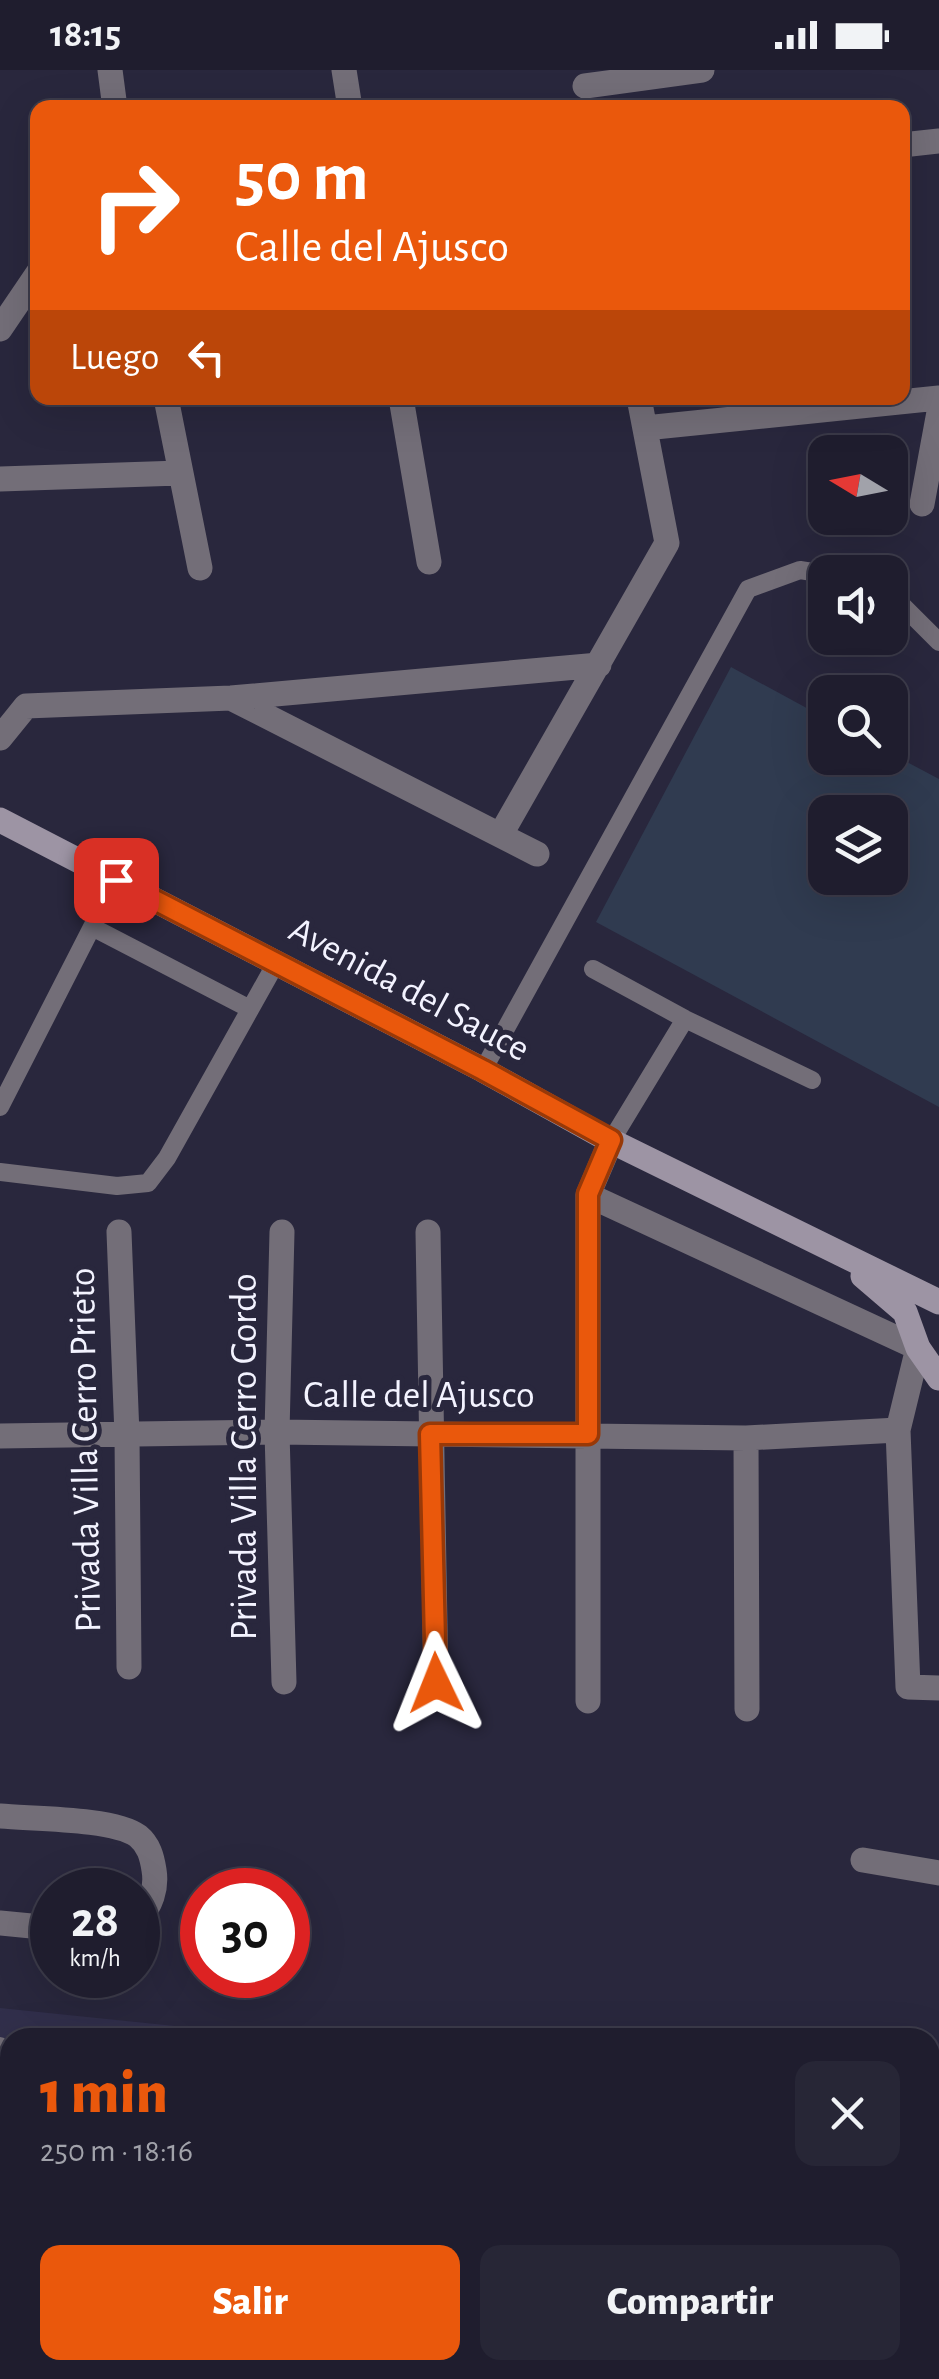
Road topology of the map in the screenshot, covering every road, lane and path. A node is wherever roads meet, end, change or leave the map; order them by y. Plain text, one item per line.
1 (110, 70) edge
2 (344, 70) edge
3 (702, 70) edge
4 (585, 88) edge
5 (114, 100) edge
6 (349, 100) edge
7 (939, 141) edge
8 (910, 144) edge
9 (30, 284) edge
10 (0, 329) edge
11 (939, 398) edge
12 (910, 401) edge
13 (167, 405) edge
14 (401, 405) edge
15 (640, 405) edge
16 (870, 405) edge
17 (939, 412) edge
18 (644, 428) junction
19 (180, 473) junction
20 (0, 479) edge
21 (922, 504) dead end
22 (429, 562) dead end
23 (200, 568) dead end
24 (808, 571) edge
25 (908, 611) edge
26 (939, 642) edge
27 (599, 665) junction
28 (231, 698) junction
29 (0, 738) edge
30 (0, 820) edge
31 (501, 834) junction
32 (537, 854) dead end
33 (116, 880) junction
34 (92, 927) junction
35 (276, 962) junction
36 (593, 969) dead end
37 (250, 1009) junction
38 (685, 1019) junction
39 (483, 1070) junction
40 (812, 1080) dead end
41 (0, 1107) edge
42 (611, 1140) junction
43 (0, 1172) edge
44 (588, 1194) junction
45 (118, 1232) dead end
46 (282, 1232) dead end
47 (428, 1232) dead end
48 (836, 1253) junction
49 (939, 1302) edge
50 (918, 1348) junction
51 (939, 1378) edge
52 (898, 1430) junction
53 (278, 1432) junction
54 (430, 1434) junction
55 (588, 1434) junction
56 (127, 1435) junction
57 (0, 1436) edge
58 (746, 1438) junction
59 (128, 1666) dead end
60 (284, 1682) dead end
61 (436, 1683) dead end
62 (939, 1688) edge
63 (588, 1701) dead end
64 (747, 1710) dead end
65 (0, 1816) edge
66 (864, 1860) dead end
67 (154, 1868) edge
68 (939, 1873) edge
69 (0, 1923) edge
70 (30, 1926) edge

1 - 5 street
2 - 6 street
3 - 4 street
7 - 8 street
9 - 10 street
11 - 12 street
13 - 19 street
14 - 22 street
15 - 18 street
16 - 18 street
17 - 21 street
18 - 27 street
19 - 20 street
19 - 23 street
24 - 39 lane
25 - 26 lane
27 - 28 street
27 - 31 street
28 - 29 street
28 - 31 street
30 - 33 main road, Avenida del Sauce
31 - 32 street
33 - 34 lane
33 - 35 main road, Avenida del Sauce
34 - 37 lane
34 - 41 lane
35 - 37 lane
35 - 39 main road, Avenida del Sauce
36 - 38 lane
37 - 43 lane
38 - 40 lane
38 - 42 lane
39 - 42 main road, Avenida del Sauce
42 - 44 street
42 - 48 main road, Avenida del Sauce
44 - 50 street
44 - 55 street
45 - 56 street, Privada Villa Cerro Prieto
46 - 53 street, Privada Villa Cerro Gordo
47 - 54 street
48 - 49 main road, Avenida del Sauce
48 - 50 main road, Avenida del Sauce
50 - 51 main road, Avenida del Sauce
50 - 52 street
52 - 58 street, Calle del Ajusco
52 - 62 street
53 - 54 street, Calle del Ajusco
53 - 56 street, Calle del Ajusco
53 - 60 street, Privada Villa Cerro Gordo
54 - 55 street, Calle del Ajusco
54 - 61 street
55 - 58 street, Calle del Ajusco
55 - 63 street
56 - 57 street, Calle del Ajusco
56 - 59 street, Privada Villa Cerro Prieto
58 - 64 street
65 - 67 street
66 - 68 street
69 - 70 street

